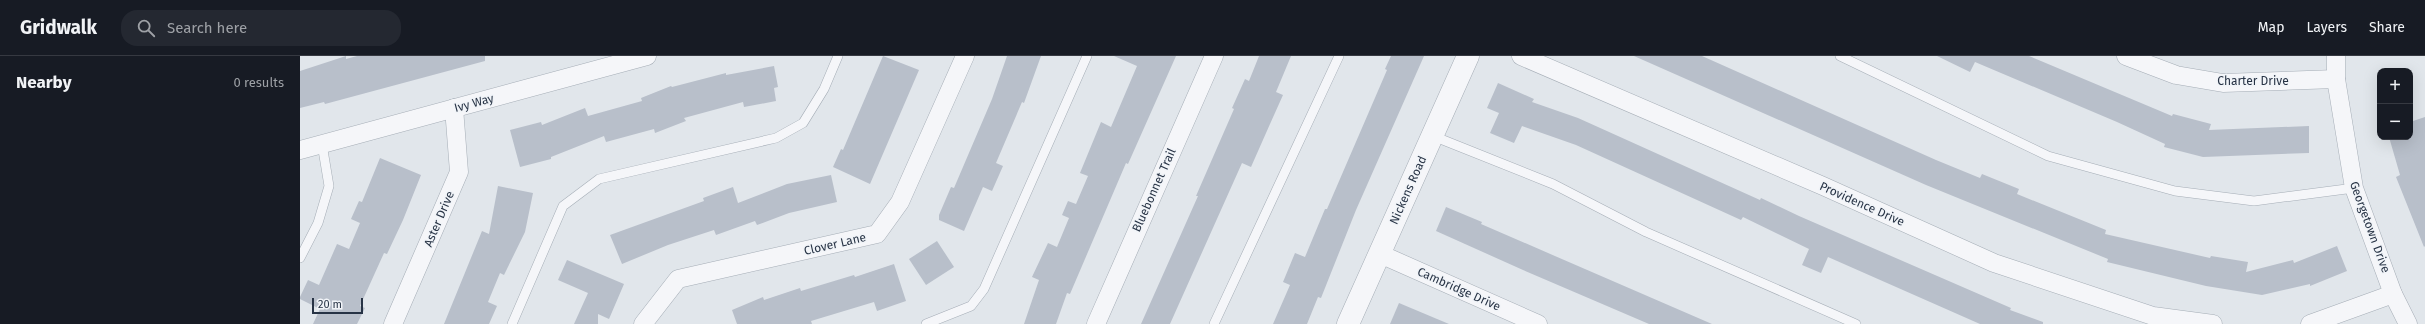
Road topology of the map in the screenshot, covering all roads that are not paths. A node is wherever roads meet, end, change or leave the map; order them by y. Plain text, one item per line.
1 (647, 56) edge
2 (838, 56) edge
3 (965, 56) edge
4 (1088, 56) edge
5 (1214, 56) edge
6 (1339, 56) edge
7 (1468, 56) edge
8 (1521, 56) edge
9 (1840, 56) edge
10 (2126, 56) edge
11 (2336, 56) edge
12 (2336, 80) junction
13 (454, 108) junction
14 (1433, 136) junction
15 (322, 144) junction
16 (300, 150) edge
17 (2354, 188) junction
18 (1380, 254) junction
19 (300, 258) edge
20 (2393, 294) junction
21 (393, 324) edge
22 (512, 324) edge
23 (643, 324) edge
24 (926, 324) edge
25 (1096, 324) edge
26 (1214, 324) edge
27 (1348, 324) edge
28 (1538, 324) edge
29 (1856, 324) edge
30 (2213, 324) edge
31 (2310, 324) edge
32 (2408, 324) edge

1 - 13 street, Ivy Way
2 - 22 lane
3 - 23 street, Clover Lane
4 - 24 lane
5 - 25 street, Bluebonnet Trail
6 - 26 lane
7 - 14 street, Nickens Road
8 - 30 street, Providence Drive
9 - 17 lane
10 - 12 street, Charter Drive
11 - 12 street, Georgetown Drive
12 - 17 street, Georgetown Drive
13 - 15 street, Ivy Way
13 - 21 street, Aster Drive
14 - 18 street, Nickens Road
14 - 29 lane
15 - 16 street, Ivy Way
15 - 19 lane
17 - 20 street, Georgetown Drive
18 - 27 street, Nickens Road
18 - 28 street, Cambridge Drive
20 - 31 street
20 - 32 street, Georgetown Drive

